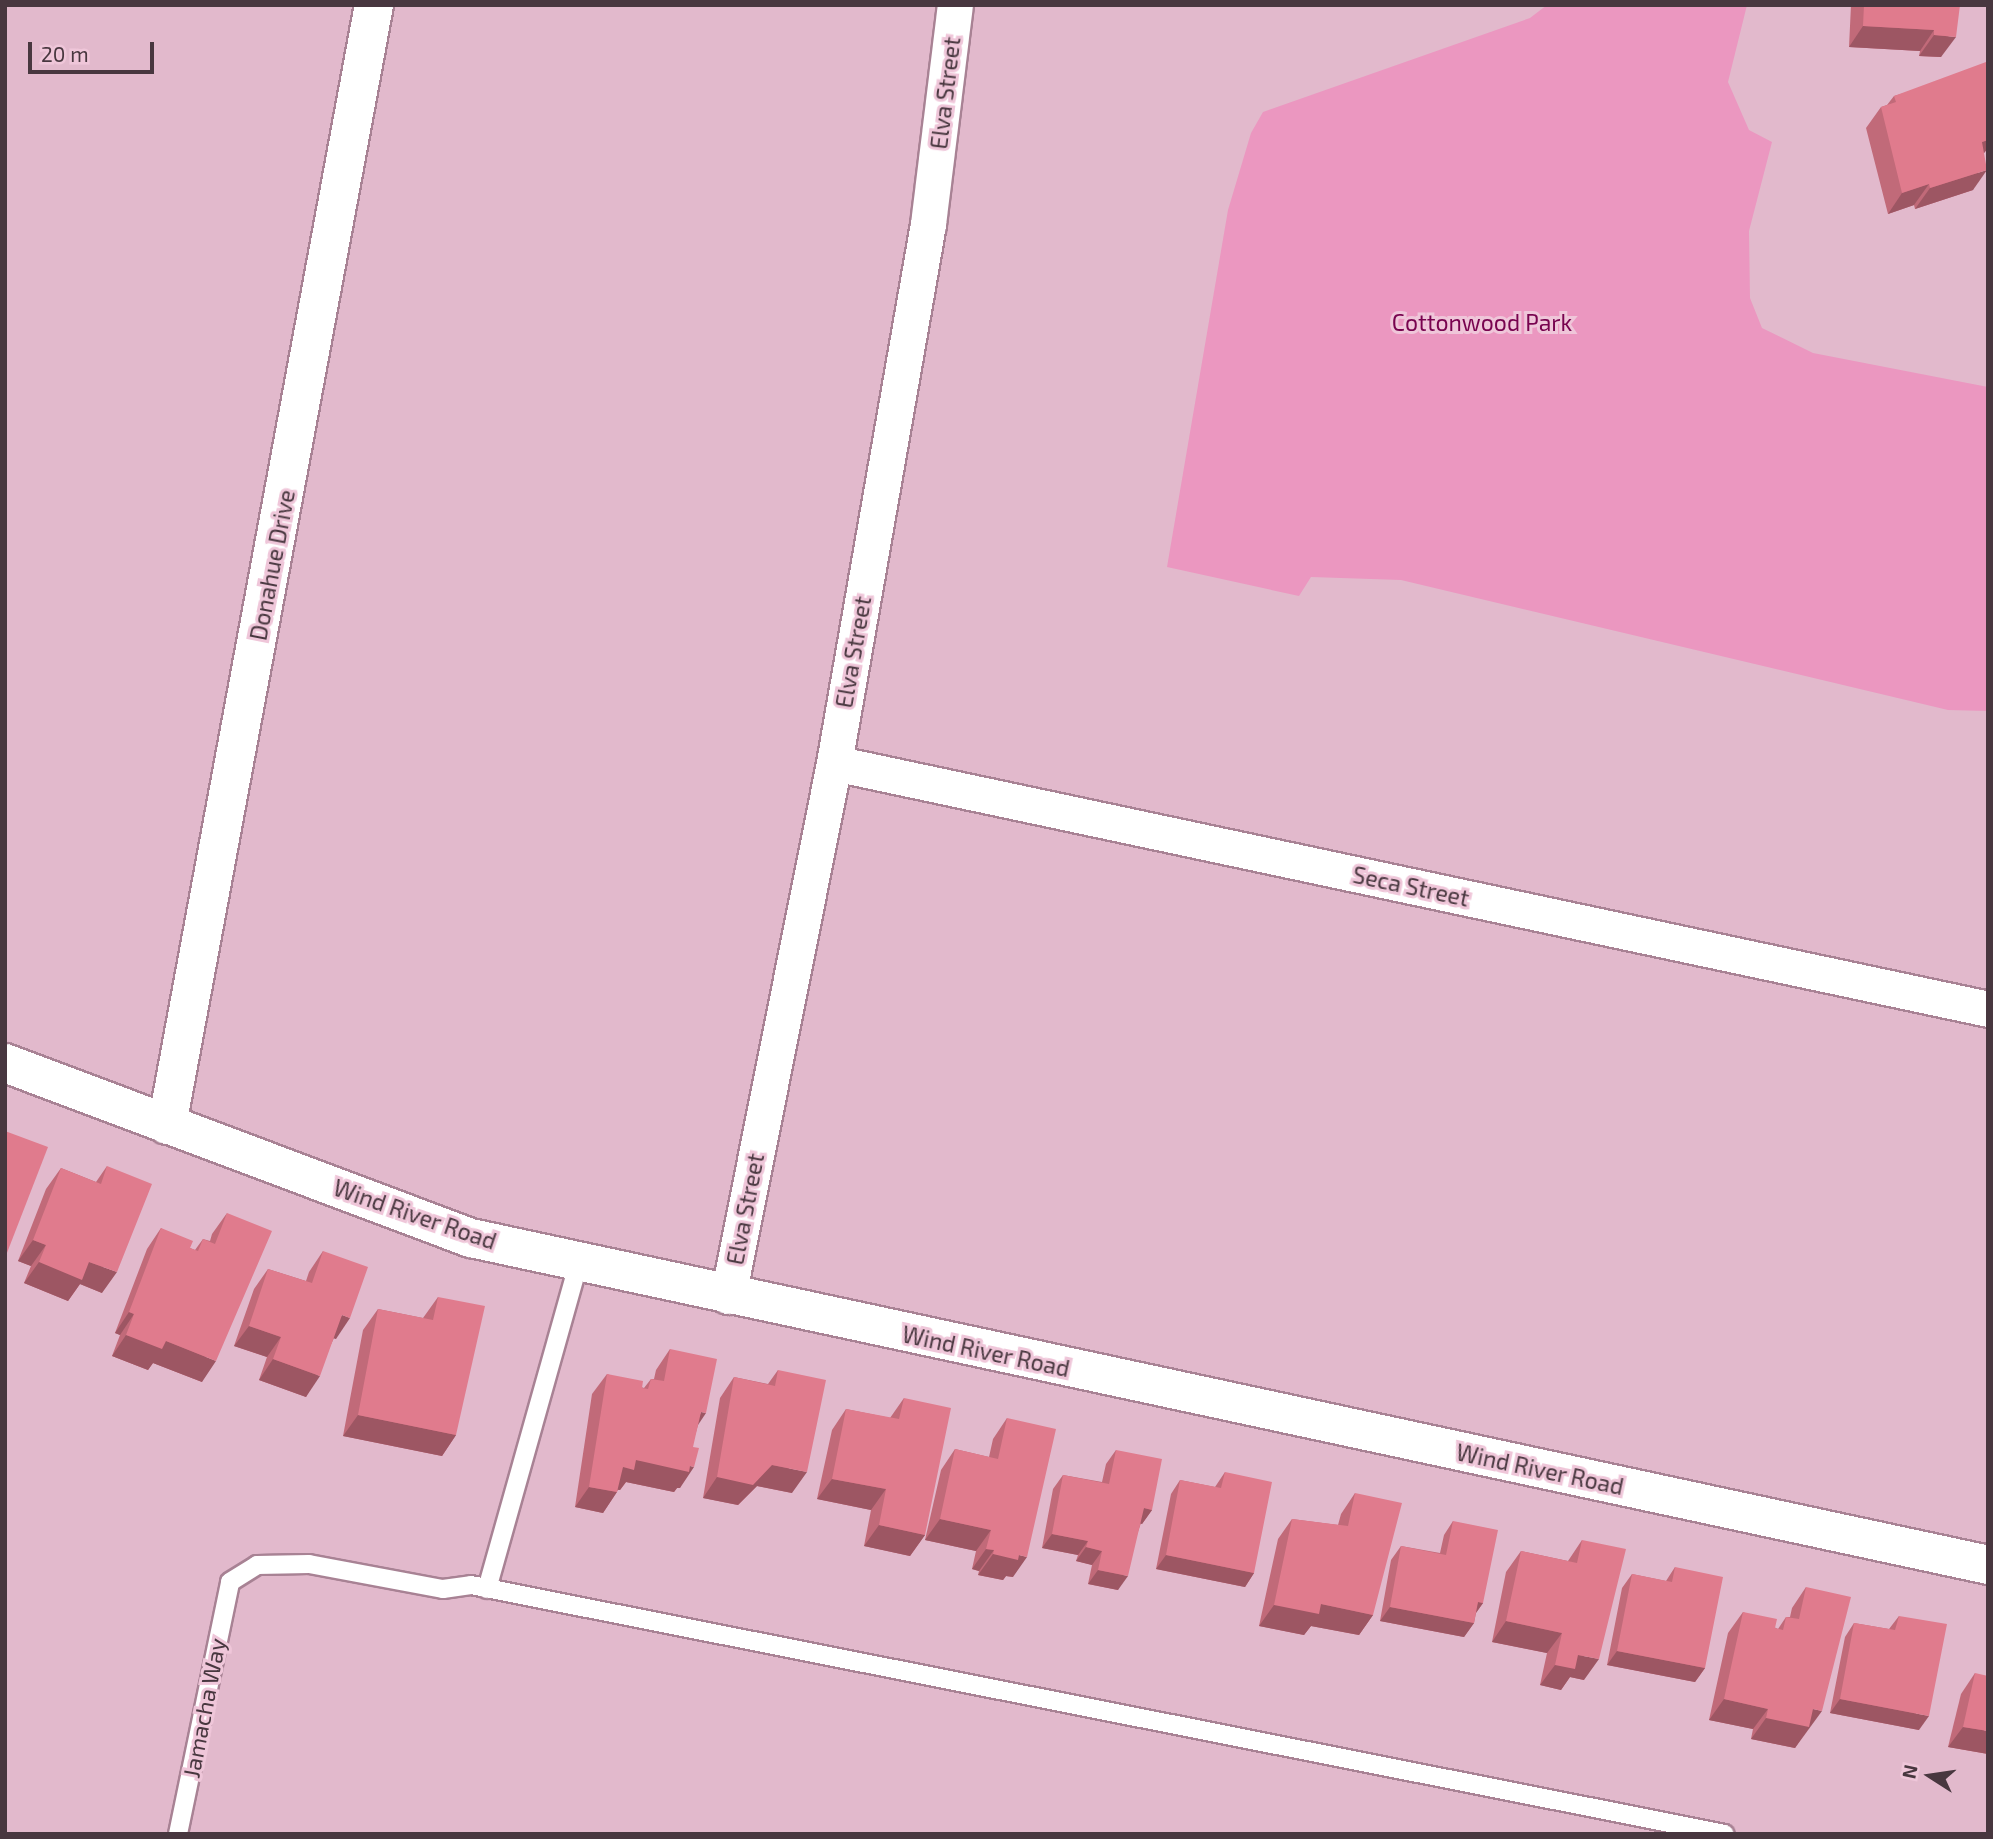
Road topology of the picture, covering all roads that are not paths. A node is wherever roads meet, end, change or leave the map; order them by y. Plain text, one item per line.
1 (374, 5) edge
2 (955, 5) edge
3 (834, 763) junction
4 (1988, 1009) edge
5 (5, 1063) edge
6 (167, 1125) junction
7 (579, 1262) junction
8 (728, 1296) junction
9 (1988, 1564) edge
10 (487, 1589) junction
11 (178, 1834) edge
12 (1725, 1834) edge

1 - 6 street, Donahue Drive
2 - 3 street, Elva Street
3 - 4 street, Seca Street
3 - 8 street, Elva Street
5 - 6 street, Wind River Road
6 - 7 street, Wind River Road
7 - 8 street, Wind River Road
7 - 10 lane
8 - 9 street, Wind River Road
10 - 11 lane, Jamacha Way
10 - 12 lane

